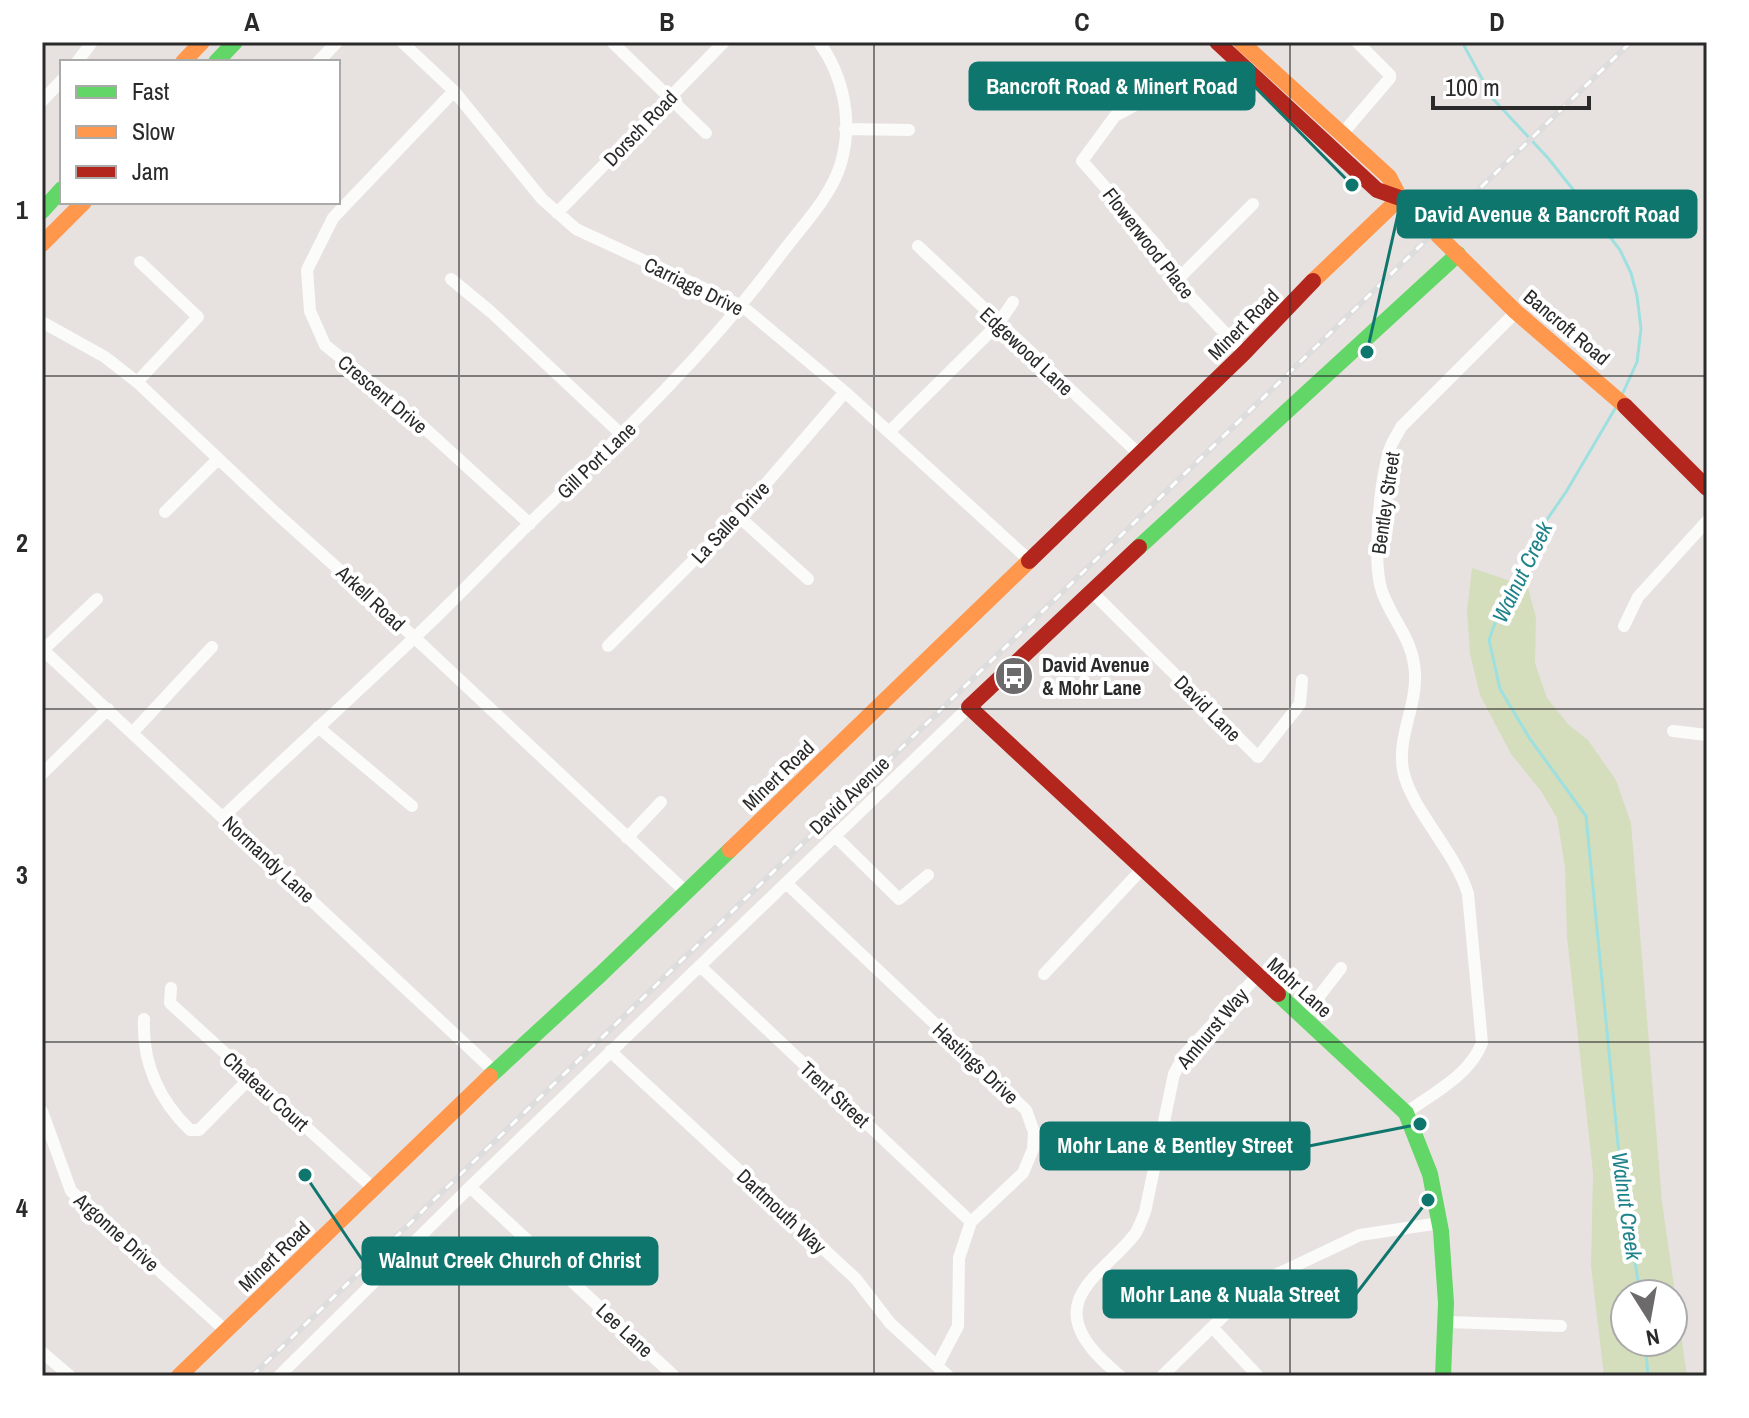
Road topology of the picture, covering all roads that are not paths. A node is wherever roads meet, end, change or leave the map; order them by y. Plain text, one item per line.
1 (92, 42) edge
2 (202, 42) edge
3 (235, 42) edge
4 (337, 42) edge
5 (402, 42) edge
6 (612, 42) edge
7 (724, 42) edge
8 (819, 42) edge
9 (1217, 42) edge
10 (1241, 42) edge
11 (1357, 42) edge
12 (78, 60) edge
13 (185, 60) edge
14 (218, 60) edge
15 (320, 60) edge
16 (60, 82) edge
17 (454, 91) junction
18 (668, 99) junction
19 (42, 101) edge
20 (1143, 101) dead end
21 (845, 129) junction
22 (909, 130) dead end
23 (706, 133) dead end
24 (1342, 134) junction
25 (60, 191) edge
26 (1400, 198) junction
27 (82, 204) edge
28 (1253, 204) dead end
29 (42, 211) edge
30 (557, 213) junction
31 (42, 244) edge
32 (918, 246) dead end
33 (1458, 254) junction
34 (140, 262) dead end
35 (451, 279) dead end
36 (1177, 280) junction
37 (1013, 302) dead end
38 (742, 306) junction
39 (1516, 312) junction
40 (42, 322) edge
41 (998, 324) junction
42 (1244, 353) junction
43 (137, 382) junction
44 (845, 392) junction
45 (889, 432) junction
46 (622, 435) junction
47 (1139, 454) junction
48 (218, 459) junction
49 (1707, 488) edge
50 (165, 512) dead end
51 (738, 516) junction
52 (1707, 521) edge
53 (530, 524) junction
54 (1029, 560) junction
55 (808, 579) dead end
56 (1091, 591) junction
57 (97, 599) dead end
58 (1624, 626) dead end
59 (415, 638) junction
60 (608, 646) dead end
61 (212, 647) dead end
62 (43, 650) edge
63 (1302, 680) dead end
64 (969, 707) junction
65 (108, 709) junction
66 (318, 727) junction
67 (1673, 731) dead end
68 (133, 732) junction
69 (1707, 735) edge
70 (42, 774) edge
71 (661, 802) dead end
72 (412, 806) dead end
73 (224, 816) junction
74 (835, 836) junction
75 (627, 838) junction
76 (1142, 869) junction
77 (928, 875) dead end
78 (786, 883) junction
79 (686, 892) junction
80 (700, 966) junction
81 (1341, 968) dead end
82 (1044, 974) dead end
83 (1258, 975) junction
84 (171, 988) dead end
85 (1303, 1017) junction
86 (144, 1019) dead end
87 (610, 1051) junction
88 (494, 1071) junction
89 (251, 1077) junction
90 (42, 1111) edge
91 (1406, 1113) junction
92 (1162, 1126) junction
93 (1264, 1141) dead end
94 (470, 1187) junction
95 (373, 1188) junction
96 (971, 1222) junction
97 (1440, 1223) junction
98 (1448, 1322) junction
99 (1561, 1326) dead end
100 (1212, 1327) junction
101 (226, 1331) junction
102 (42, 1352) edge
103 (937, 1366) junction
104 (70, 1376) edge
105 (179, 1376) edge
106 (279, 1376) edge
107 (674, 1376) edge
108 (948, 1376) edge
109 (1120, 1376) edge
110 (1162, 1376) edge
111 (1258, 1376) edge
112 (1443, 1376) edge

1 - 12 street
2 - 13 street
3 - 14 street
4 - 15 street
5 - 17 street, Carriage Drive
6 - 18 street
7 - 18 street, Dorsch Road
8 - 21 street, Gill Port Lane
9 - 26 street, Bancroft Road
10 - 24 street, Bancroft Road
11 - 24 street
16 - 19 street
17 - 30 street, Carriage Drive
17 - 53 street, Crescent Drive
18 - 23 street
18 - 30 street, Dorsch Road
20 - 36 street, Flowerwood Place
21 - 22 street
21 - 38 street, Gill Port Lane
24 - 26 street, Bancroft Road
25 - 29 street
26 - 33 street, Bancroft Road
26 - 42 street, Minert Road
27 - 31 street
28 - 36 street
30 - 38 street, Carriage Drive
32 - 41 street, Edgewood Lane
33 - 39 street, Bancroft Road
33 - 56 street, David Avenue
34 - 43 street
35 - 46 street
36 - 42 street, Flowerwood Place
37 - 41 street
38 - 44 street, Carriage Drive
38 - 46 street, Gill Port Lane
39 - 49 street, Bancroft Road
39 - 91 street, Bentley Street
40 - 43 street, Arkell Road
41 - 45 street
41 - 47 street, Edgewood Lane
42 - 47 street, Minert Road
43 - 48 street, Arkell Road
44 - 45 street, Carriage Drive
44 - 51 street, La Salle Drive
45 - 54 street, Carriage Drive
46 - 53 street, Gill Port Lane
47 - 54 street, Minert Road
48 - 50 street
48 - 59 street, Arkell Road
51 - 55 street
51 - 60 street, La Salle Drive
52 - 58 street
53 - 59 street, Gill Port Lane
54 - 79 street, Minert Road
56 - 63 street, David Lane
56 - 64 street, David Avenue
57 - 62 street
59 - 66 street, Gill Port Lane
59 - 75 street, Arkell Road
61 - 68 street
62 - 65 street, Normandy Lane
64 - 74 street, David Avenue
64 - 76 street, Mohr Lane
65 - 68 street, Normandy Lane
65 - 70 street
66 - 72 street
66 - 73 street, Gill Port Lane
67 - 69 street
68 - 73 street, Normandy Lane
71 - 75 street
73 - 88 street, Normandy Lane
74 - 77 street
74 - 78 street, David Avenue
75 - 79 street, Arkell Road
76 - 82 street
76 - 83 street, Mohr Lane
78 - 80 street, David Avenue
78 - 96 street, Hastings Drive
79 - 88 street, Minert Road
80 - 87 street, David Avenue
80 - 96 street, Trent Street
81 - 85 street
83 - 85 street, Mohr Lane
83 - 92 street, Amhurst Way
84 - 89 street, Chateau Court
85 - 91 street, Mohr Lane
86 - 89 street
87 - 94 street, David Avenue
87 - 103 street, Dartmouth Way
88 - 95 street, Minert Road
89 - 95 street, Chateau Court
90 - 101 street, Argonne Drive
91 - 97 street, Mohr Lane
92 - 93 street
92 - 109 street, Amhurst Way
94 - 106 street, David Avenue
94 - 107 street, Lee Lane
95 - 101 street, Minert Road
96 - 103 street, Hastings Drive
97 - 98 street, Mohr Lane
97 - 100 street
98 - 99 street
98 - 112 street, Mohr Lane
100 - 110 street
100 - 111 street
101 - 105 street, Minert Road
102 - 104 street
103 - 108 street, Dartmouth Way

